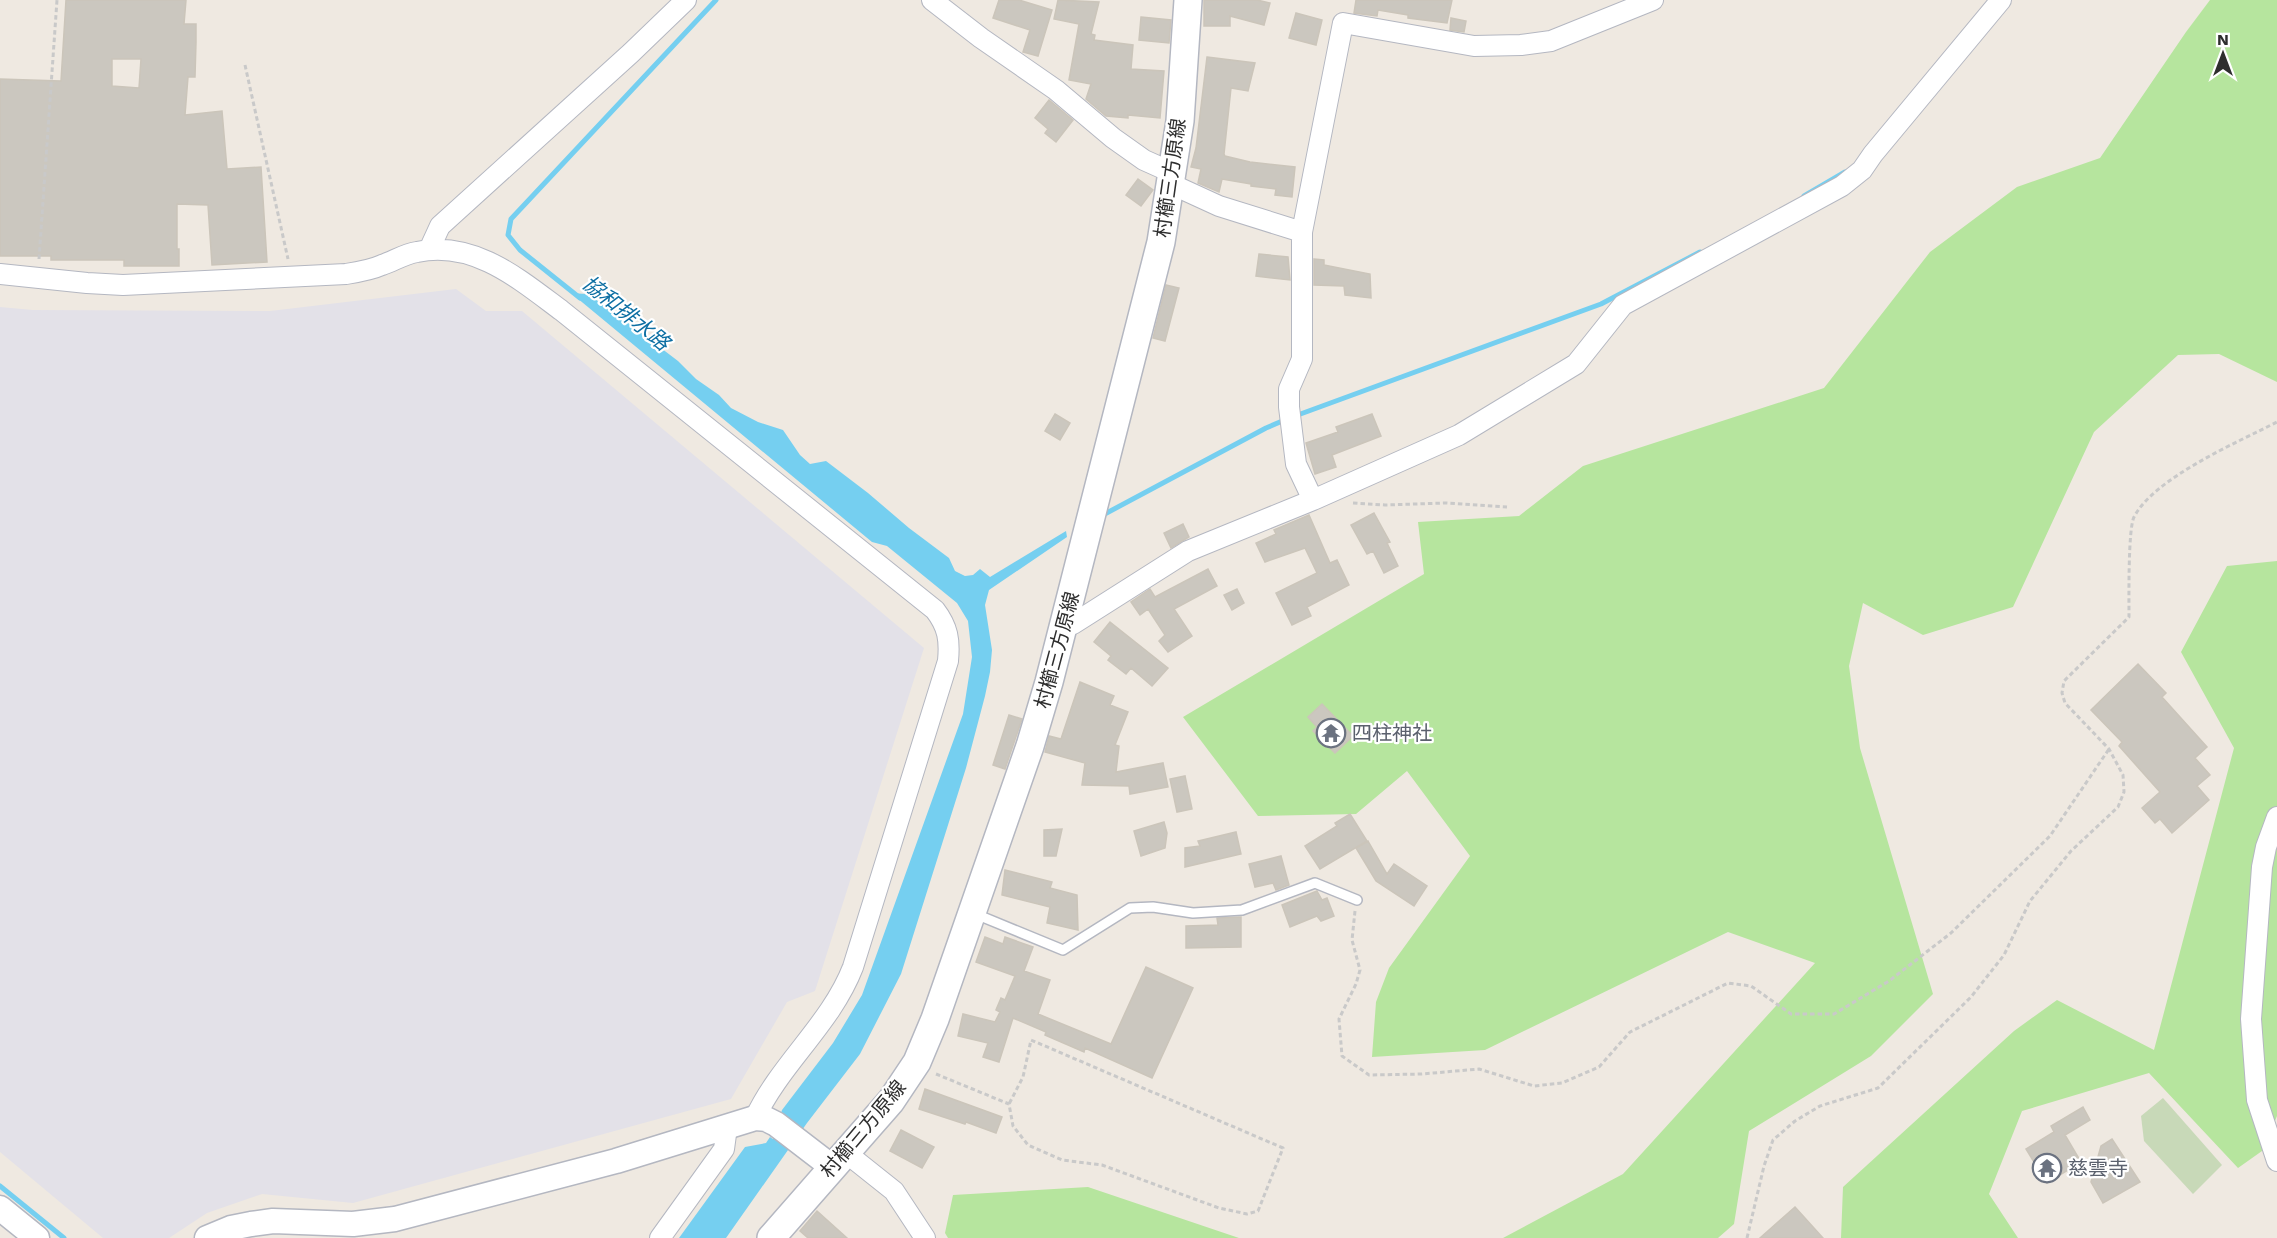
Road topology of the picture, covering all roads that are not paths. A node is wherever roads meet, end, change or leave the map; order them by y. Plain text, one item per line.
1 (686, 0) edge
2 (932, 0) edge
3 (1188, 0) edge
4 (1653, 0) edge
5 (2001, 0) edge
6 (1172, 179) junction
7 (1302, 232) junction
8 (429, 250) junction
9 (0, 274) edge
10 (1313, 500) junction
11 (1064, 624) junction
12 (2277, 817) edge
13 (1357, 900) road end
14 (972, 913) junction
15 (766, 1121) junction
16 (727, 1127) junction
17 (832, 1159) junction
18 (2277, 1161) edge
19 (0, 1208) edge
20 (37, 1238) edge
21 (207, 1238) edge
22 (660, 1238) edge
23 (771, 1238) edge
24 (925, 1238) edge

1 - 8 street
2 - 6 street
3 - 6 main road, 村櫛三方原線
4 - 7 street
5 - 10 street
6 - 7 street
6 - 11 main road, 村櫛三方原線
7 - 10 street
8 - 9 street
8 - 15 street
10 - 11 street
11 - 14 main road, 村櫛三方原線
12 - 18 street
13 - 14 lane
14 - 17 main road, 村櫛三方原線
15 - 16 street
15 - 17 street
16 - 21 street
16 - 22 street
17 - 23 main road, 村櫛三方原線
17 - 24 street
19 - 20 street

